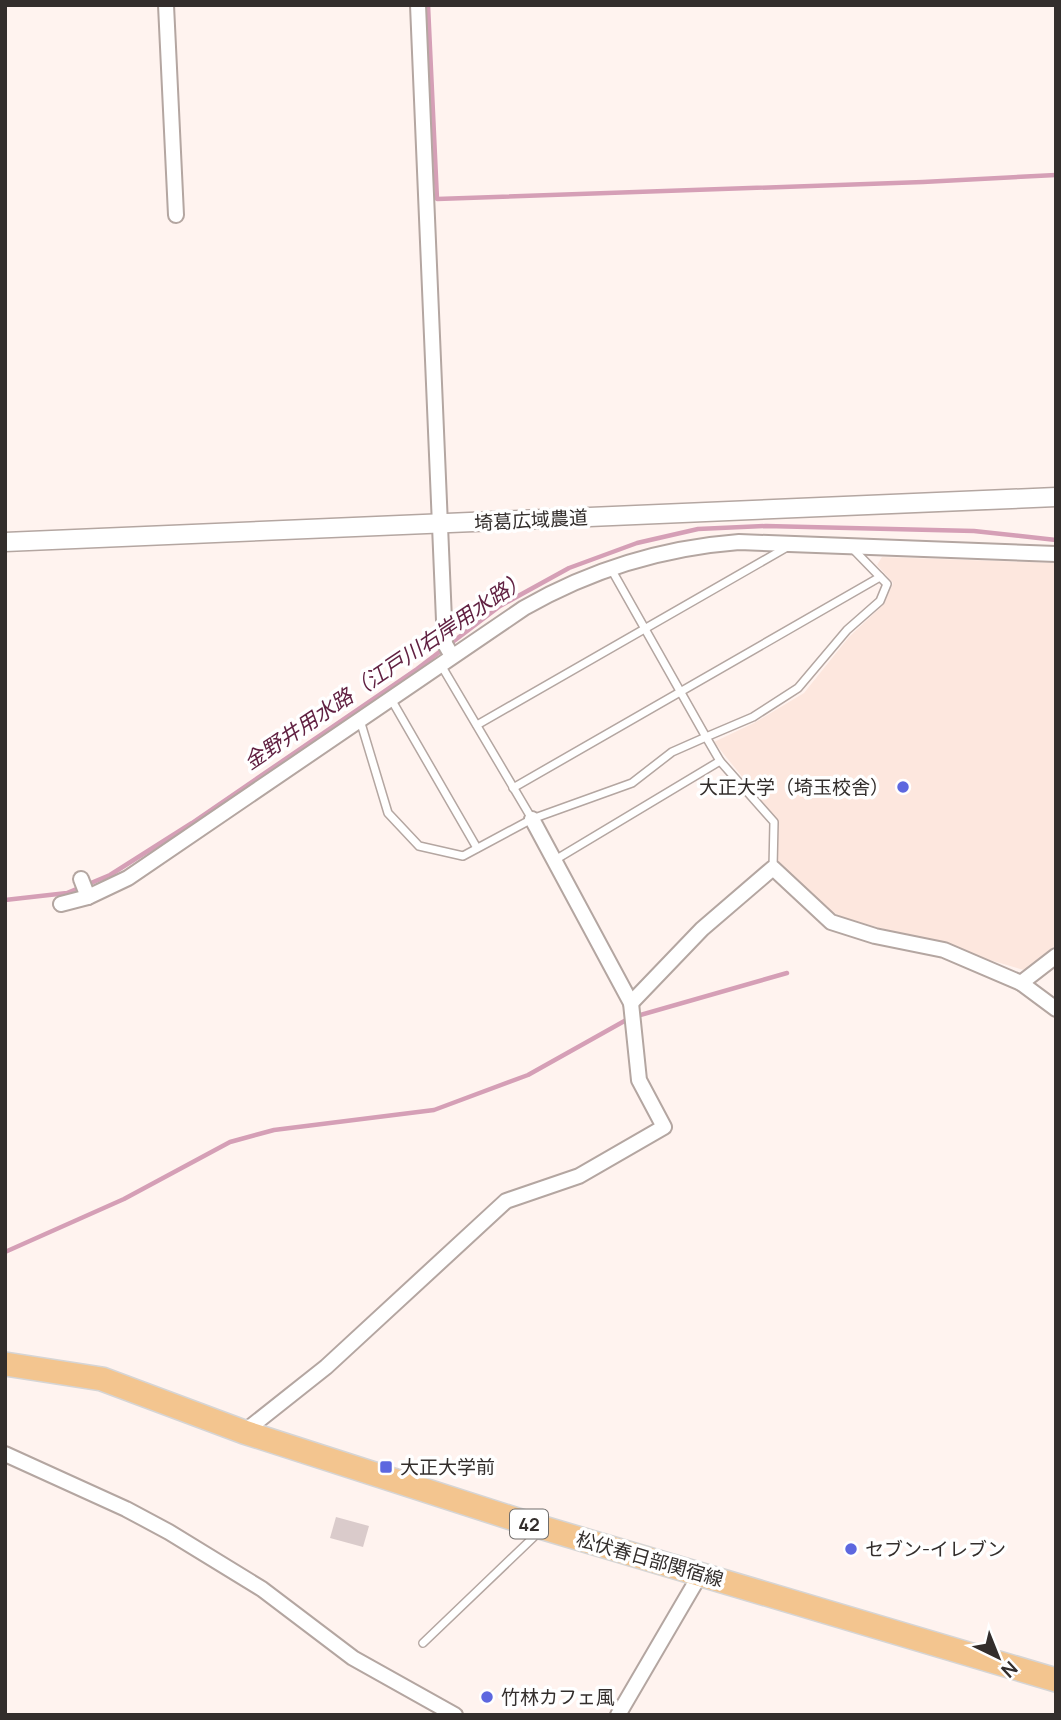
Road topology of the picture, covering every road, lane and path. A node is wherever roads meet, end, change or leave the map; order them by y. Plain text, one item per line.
1 (166, 5) edge
2 (418, 5) edge
3 (176, 215) dead end
4 (1056, 497) edge
5 (439, 524) junction
6 (5, 542) edge
7 (793, 543) junction
8 (850, 545) junction
9 (1056, 554) edge
10 (610, 567) junction
11 (880, 577) junction
12 (645, 629) junction
13 (446, 655) junction
14 (681, 692) junction
15 (391, 699) junction
16 (360, 720) junction
17 (477, 725) junction
18 (706, 737) junction
19 (720, 761) junction
20 (513, 788) junction
21 (532, 820) junction
22 (477, 848) junction
23 (554, 861) junction
24 (773, 868) junction
25 (81, 879) dead end
26 (88, 897) junction
27 (61, 904) dead end
28 (1056, 956) edge
29 (1021, 983) junction
30 (1056, 1009) edge
31 (633, 1013) junction
32 (5, 1364) edge
33 (244, 1432) junction
34 (5, 1454) edge
35 (543, 1528) junction
36 (701, 1573) junction
37 (423, 1643) dead end
38 (1056, 1680) edge
39 (455, 1715) edge
40 (618, 1715) edge

1 - 3 street
2 - 5 street
4 - 5 street, 埼葛広域農道
5 - 6 street, 埼葛広域農道
5 - 13 street
7 - 8 street
7 - 10 street
7 - 12 lane
8 - 9 street
8 - 11 lane
10 - 12 lane
10 - 13 street
11 - 14 lane
11 - 18 lane
12 - 14 lane
12 - 17 lane
13 - 15 street
13 - 17 lane
14 - 18 lane
14 - 20 lane
15 - 16 street
15 - 22 lane
16 - 22 lane
16 - 26 street
17 - 20 lane
18 - 19 lane
18 - 21 lane
19 - 23 lane
19 - 24 lane
20 - 21 lane
21 - 22 lane
21 - 23 street
23 - 31 street
24 - 29 street
24 - 31 street
25 - 26 street
26 - 27 street
28 - 29 street
29 - 30 street
31 - 33 street
32 - 33 main road, 松伏春日部関宿線 / 42
33 - 35 main road, 松伏春日部関宿線 / 42
34 - 39 street
35 - 36 main road, 松伏春日部関宿線 / 42
35 - 37 lane
36 - 38 main road, 松伏春日部関宿線 / 42
36 - 40 street

